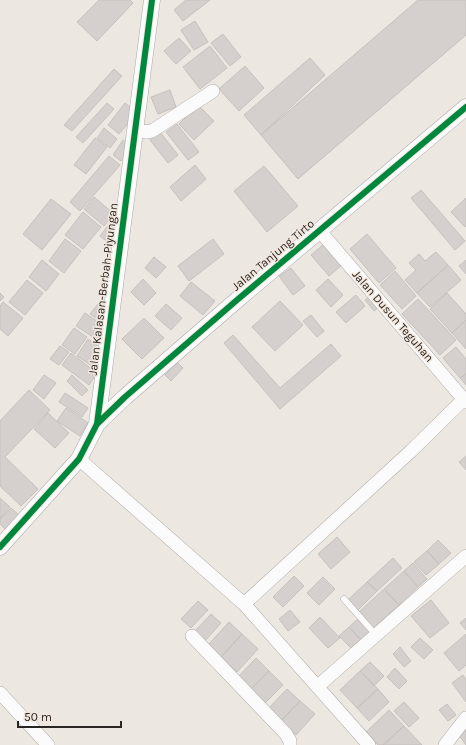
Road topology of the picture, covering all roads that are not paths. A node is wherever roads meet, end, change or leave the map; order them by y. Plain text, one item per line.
1 (152, 0) edge
2 (213, 91) dead end
3 (466, 107) edge
4 (135, 130) junction
5 (320, 230) junction
6 (102, 384) junction
7 (125, 397) junction
8 (465, 401) edge
9 (97, 424) junction
10 (79, 459) junction
11 (0, 547) edge
12 (466, 556) edge
13 (344, 599) dead end
14 (244, 604) junction
15 (376, 635) junction
16 (192, 636) dead end
17 (318, 686) junction
18 (0, 693) edge
19 (466, 718) edge
20 (48, 745) edge
21 (290, 745) edge
22 (369, 745) edge
23 (445, 745) edge

1 - 4 street, Jalan Kalasan-Berbah-Piyungan
2 - 4 street
3 - 5 street, Jalan Tanjung Tirto
4 - 6 street, Jalan Kalasan-Berbah-Piyungan
5 - 7 street, Jalan Tanjung Tirto
5 - 8 street, Jalan Dusun Teguhan
6 - 7 street
6 - 9 street, Jalan Kalasan-Berbah-Piyungan
7 - 9 street, Jalan Tanjung Tirto
8 - 14 street
9 - 10 street, Jalan Kalasan-Berbah-Piyungan
10 - 11 street, Jalan Kalasan-Berbah-Piyungan
10 - 14 street
12 - 15 street
13 - 15 lane
14 - 17 street
15 - 17 street
16 - 21 street
17 - 22 street
18 - 20 street
19 - 23 street

